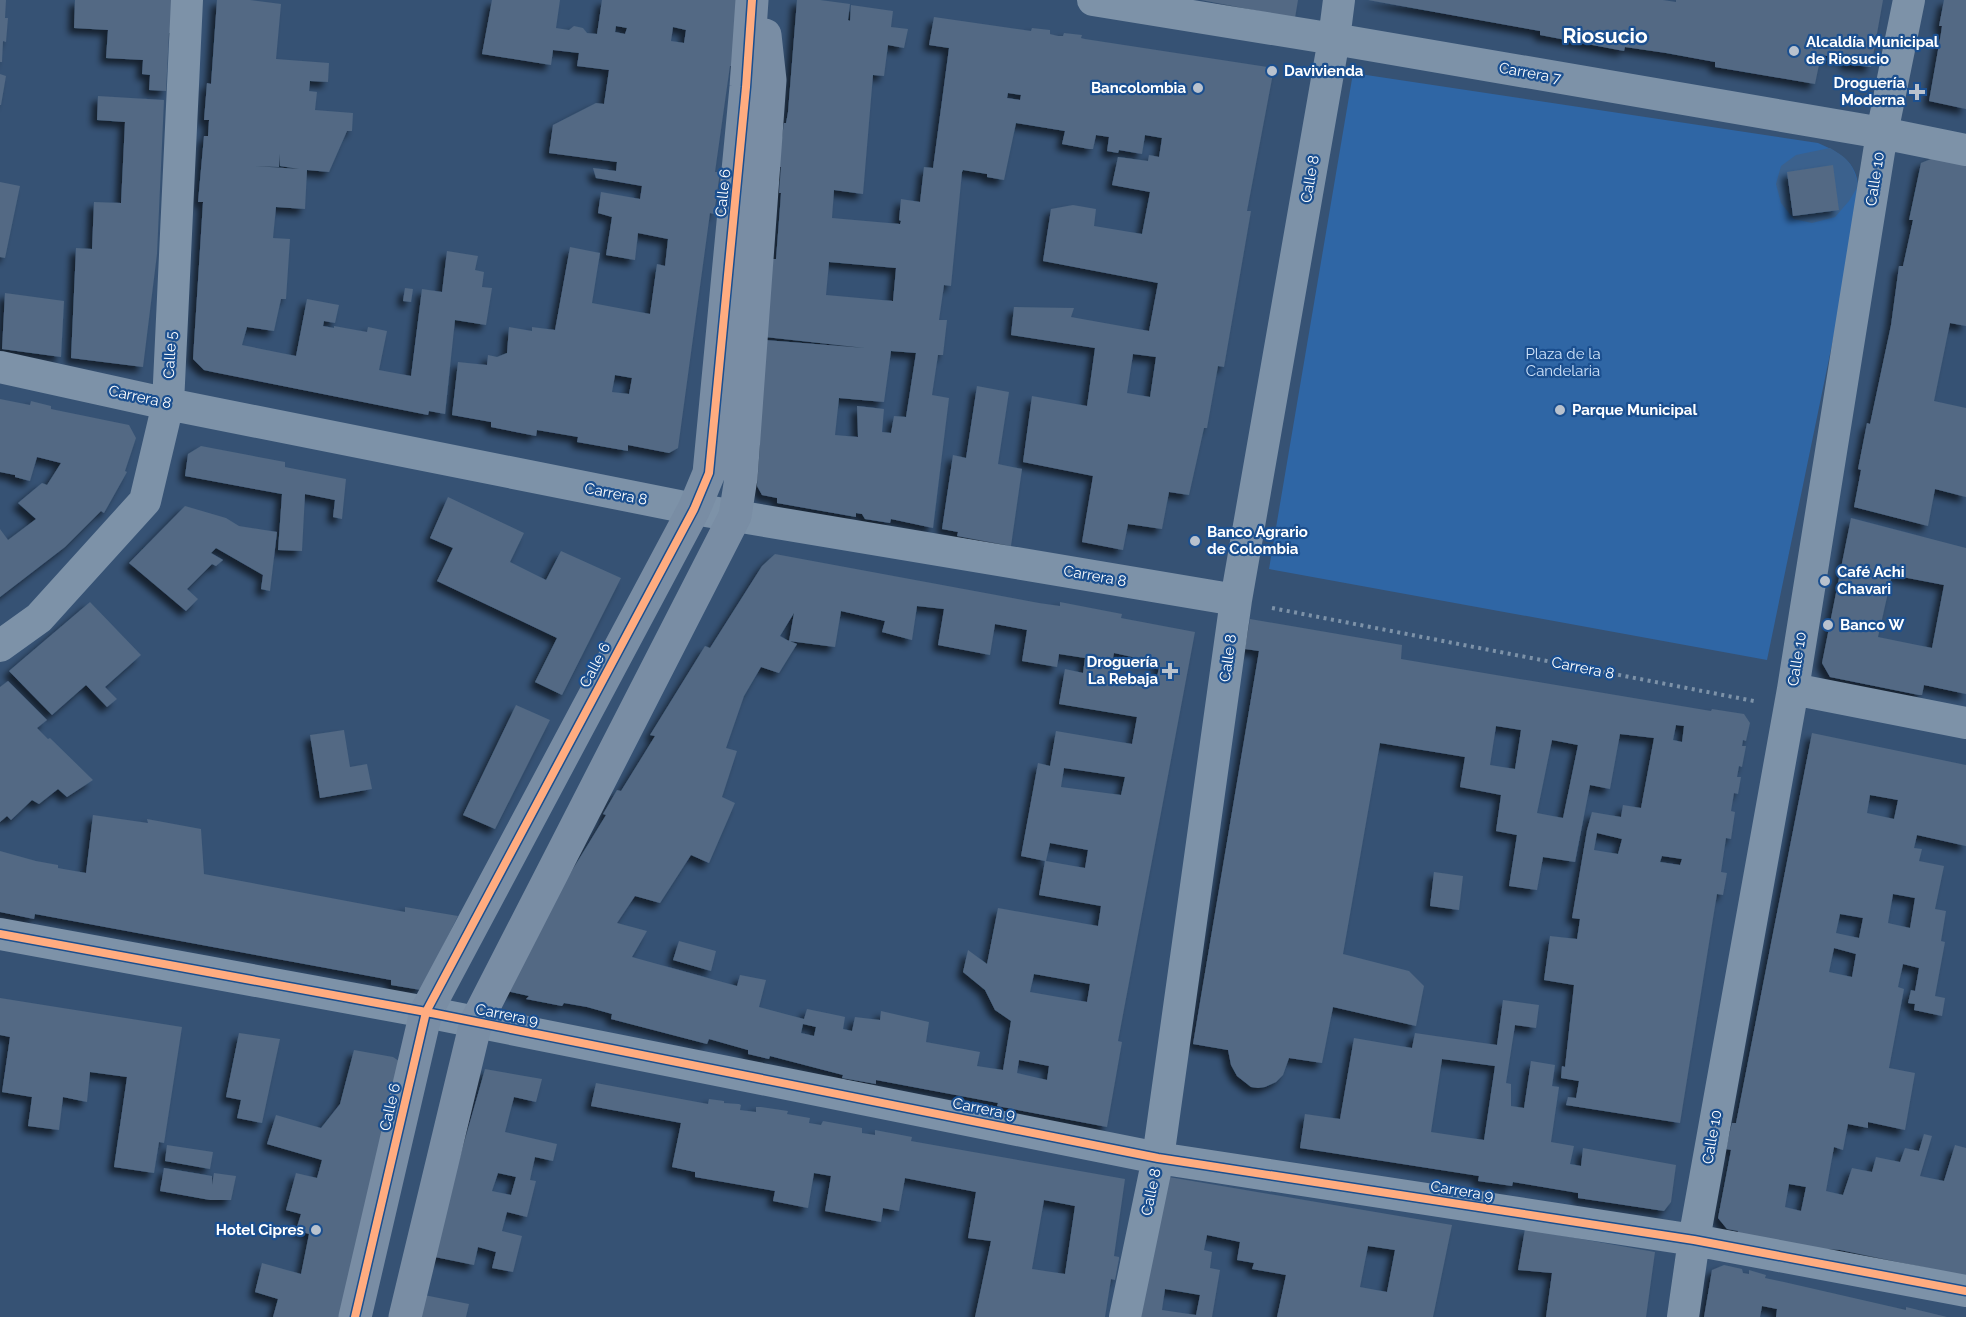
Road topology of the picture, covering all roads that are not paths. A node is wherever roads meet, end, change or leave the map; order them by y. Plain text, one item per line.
1 (187, 0) edge
2 (752, 0) edge
3 (761, 0) edge
4 (1093, 0) edge
5 (1340, 0) edge
6 (1909, 0) edge
7 (1334, 39) junction
8 (1882, 133) junction
9 (1966, 150) edge
10 (0, 367) edge
11 (168, 404) junction
12 (694, 509) junction
13 (735, 516) junction
14 (1236, 601) junction
15 (0, 646) edge
16 (1791, 698) junction
17 (1966, 723) edge
18 (0, 934) edge
19 (426, 1012) junction
20 (476, 1022) junction
21 (1158, 1158) junction
22 (1694, 1240) junction
23 (1966, 1291) edge
24 (355, 1317) edge
25 (405, 1317) edge
26 (1125, 1317) edge
27 (1683, 1317) edge

1 - 11 street, Calle 5
2 - 12 street, Calle 6
3 - 13 street
4 - 7 street, Carrera 7
5 - 7 street, Calle 8
6 - 8 street, Calle 10
7 - 8 street, Carrera 7
7 - 14 street, Calle 8
8 - 9 street, Carrera 7
8 - 16 street, Calle 10
10 - 11 street, Carrera 8
11 - 12 street, Carrera 8
11 - 15 street, Calle 5
12 - 13 street, Carrera 8
12 - 19 street, Calle 6
13 - 14 street, Carrera 8
13 - 20 street
14 - 21 street, Calle 8
16 - 17 street
16 - 22 street, Calle 10
18 - 19 street, Carrera 9
19 - 20 street, Carrera 9
19 - 24 street, Calle 6
20 - 21 street, Carrera 9
20 - 25 street
21 - 22 street, Carrera 9
21 - 26 street, Calle 8
22 - 23 street, Carrera 9
22 - 27 street, Calle 10

